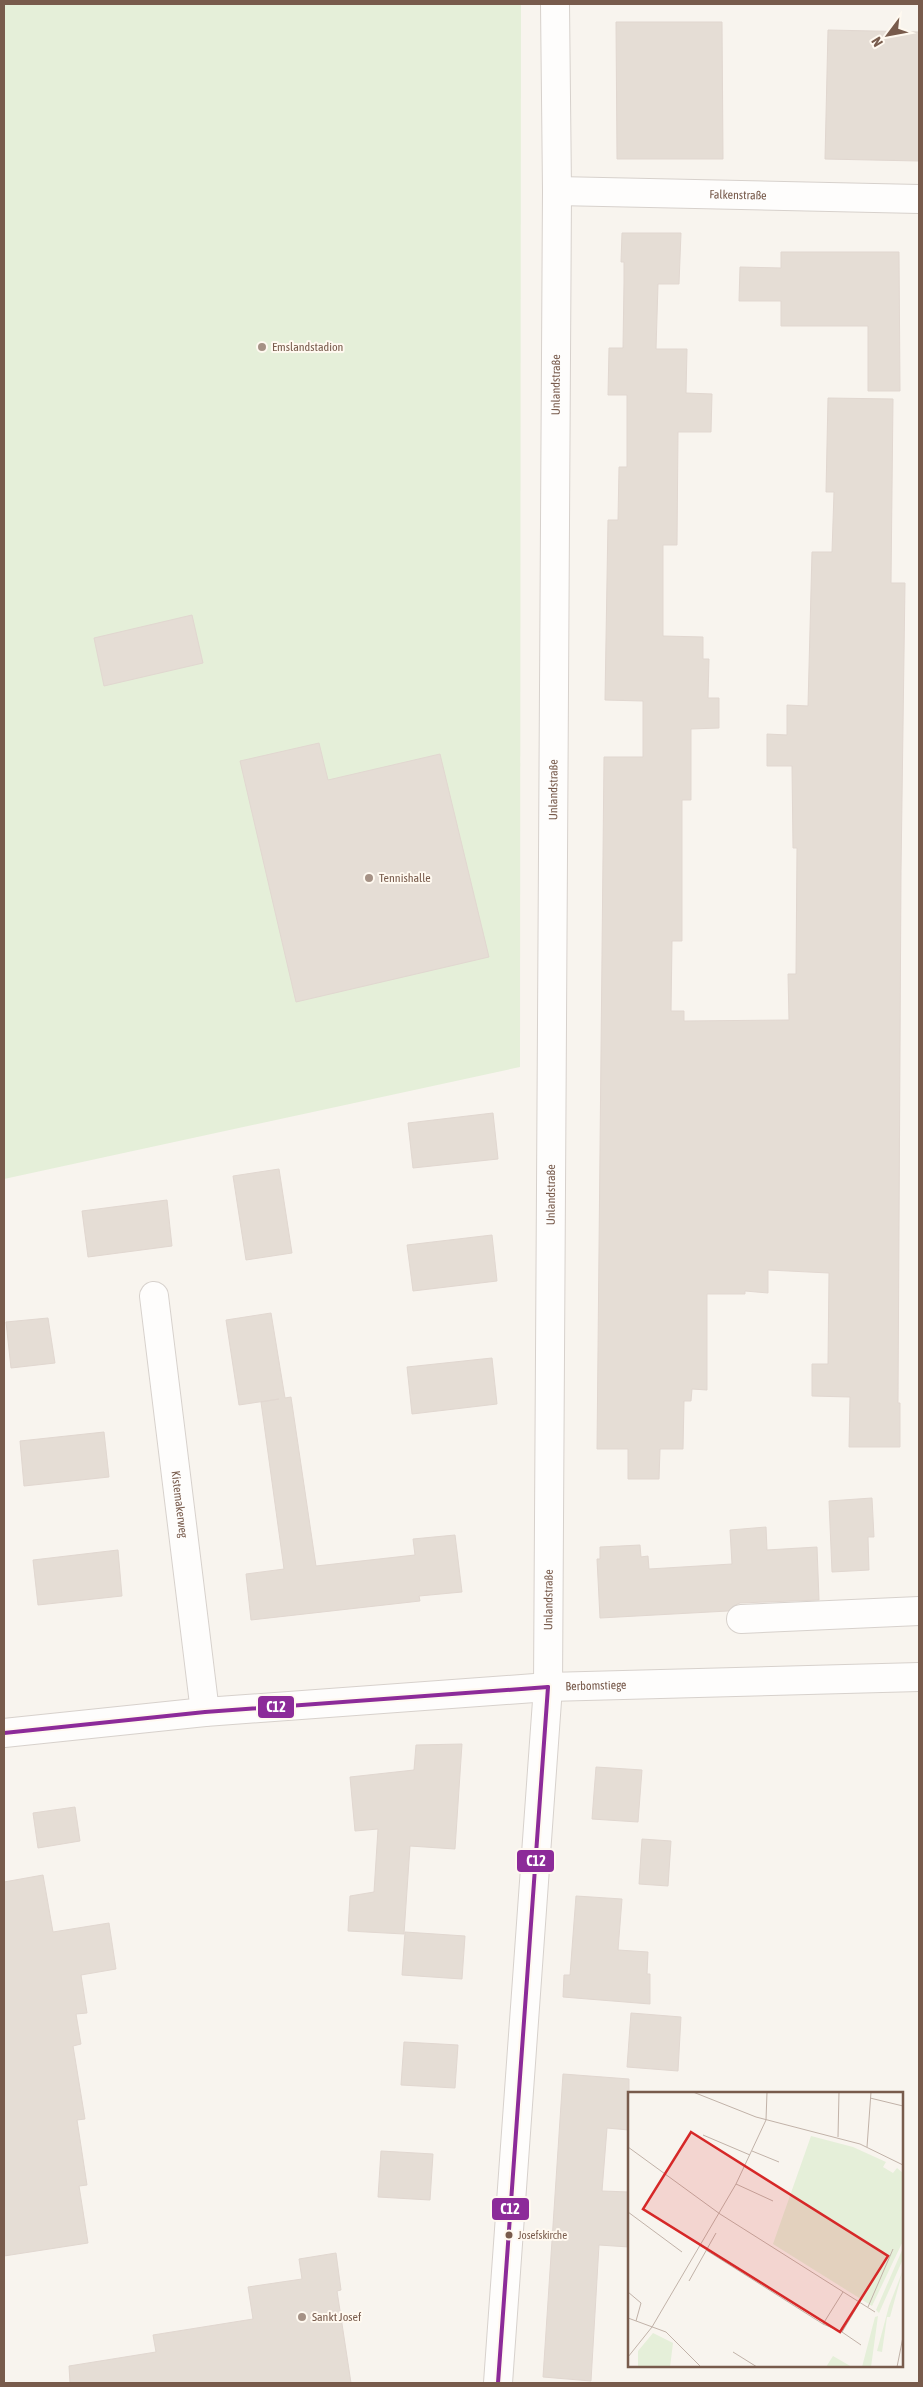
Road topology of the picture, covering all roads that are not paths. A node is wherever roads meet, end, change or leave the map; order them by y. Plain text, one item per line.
1 (555, 4) edge
2 (557, 191) junction
3 (919, 199) edge
4 (154, 1296) dead end
5 (919, 1611) edge
6 (741, 1619) dead end
7 (919, 1677) edge
8 (548, 1686) junction
9 (205, 1712) junction
10 (4, 1733) edge
11 (498, 2383) edge

1 - 2 street, Unlandstraße
2 - 3 street, Falkenstraße
2 - 8 street, Unlandstraße
4 - 9 street, Kistemakerweg
5 - 6 street
7 - 8 street, Berbomstiege
8 - 9 street, Berbomstiege
8 - 11 street, Unlandstraße
9 - 10 street, Berbomstiege

